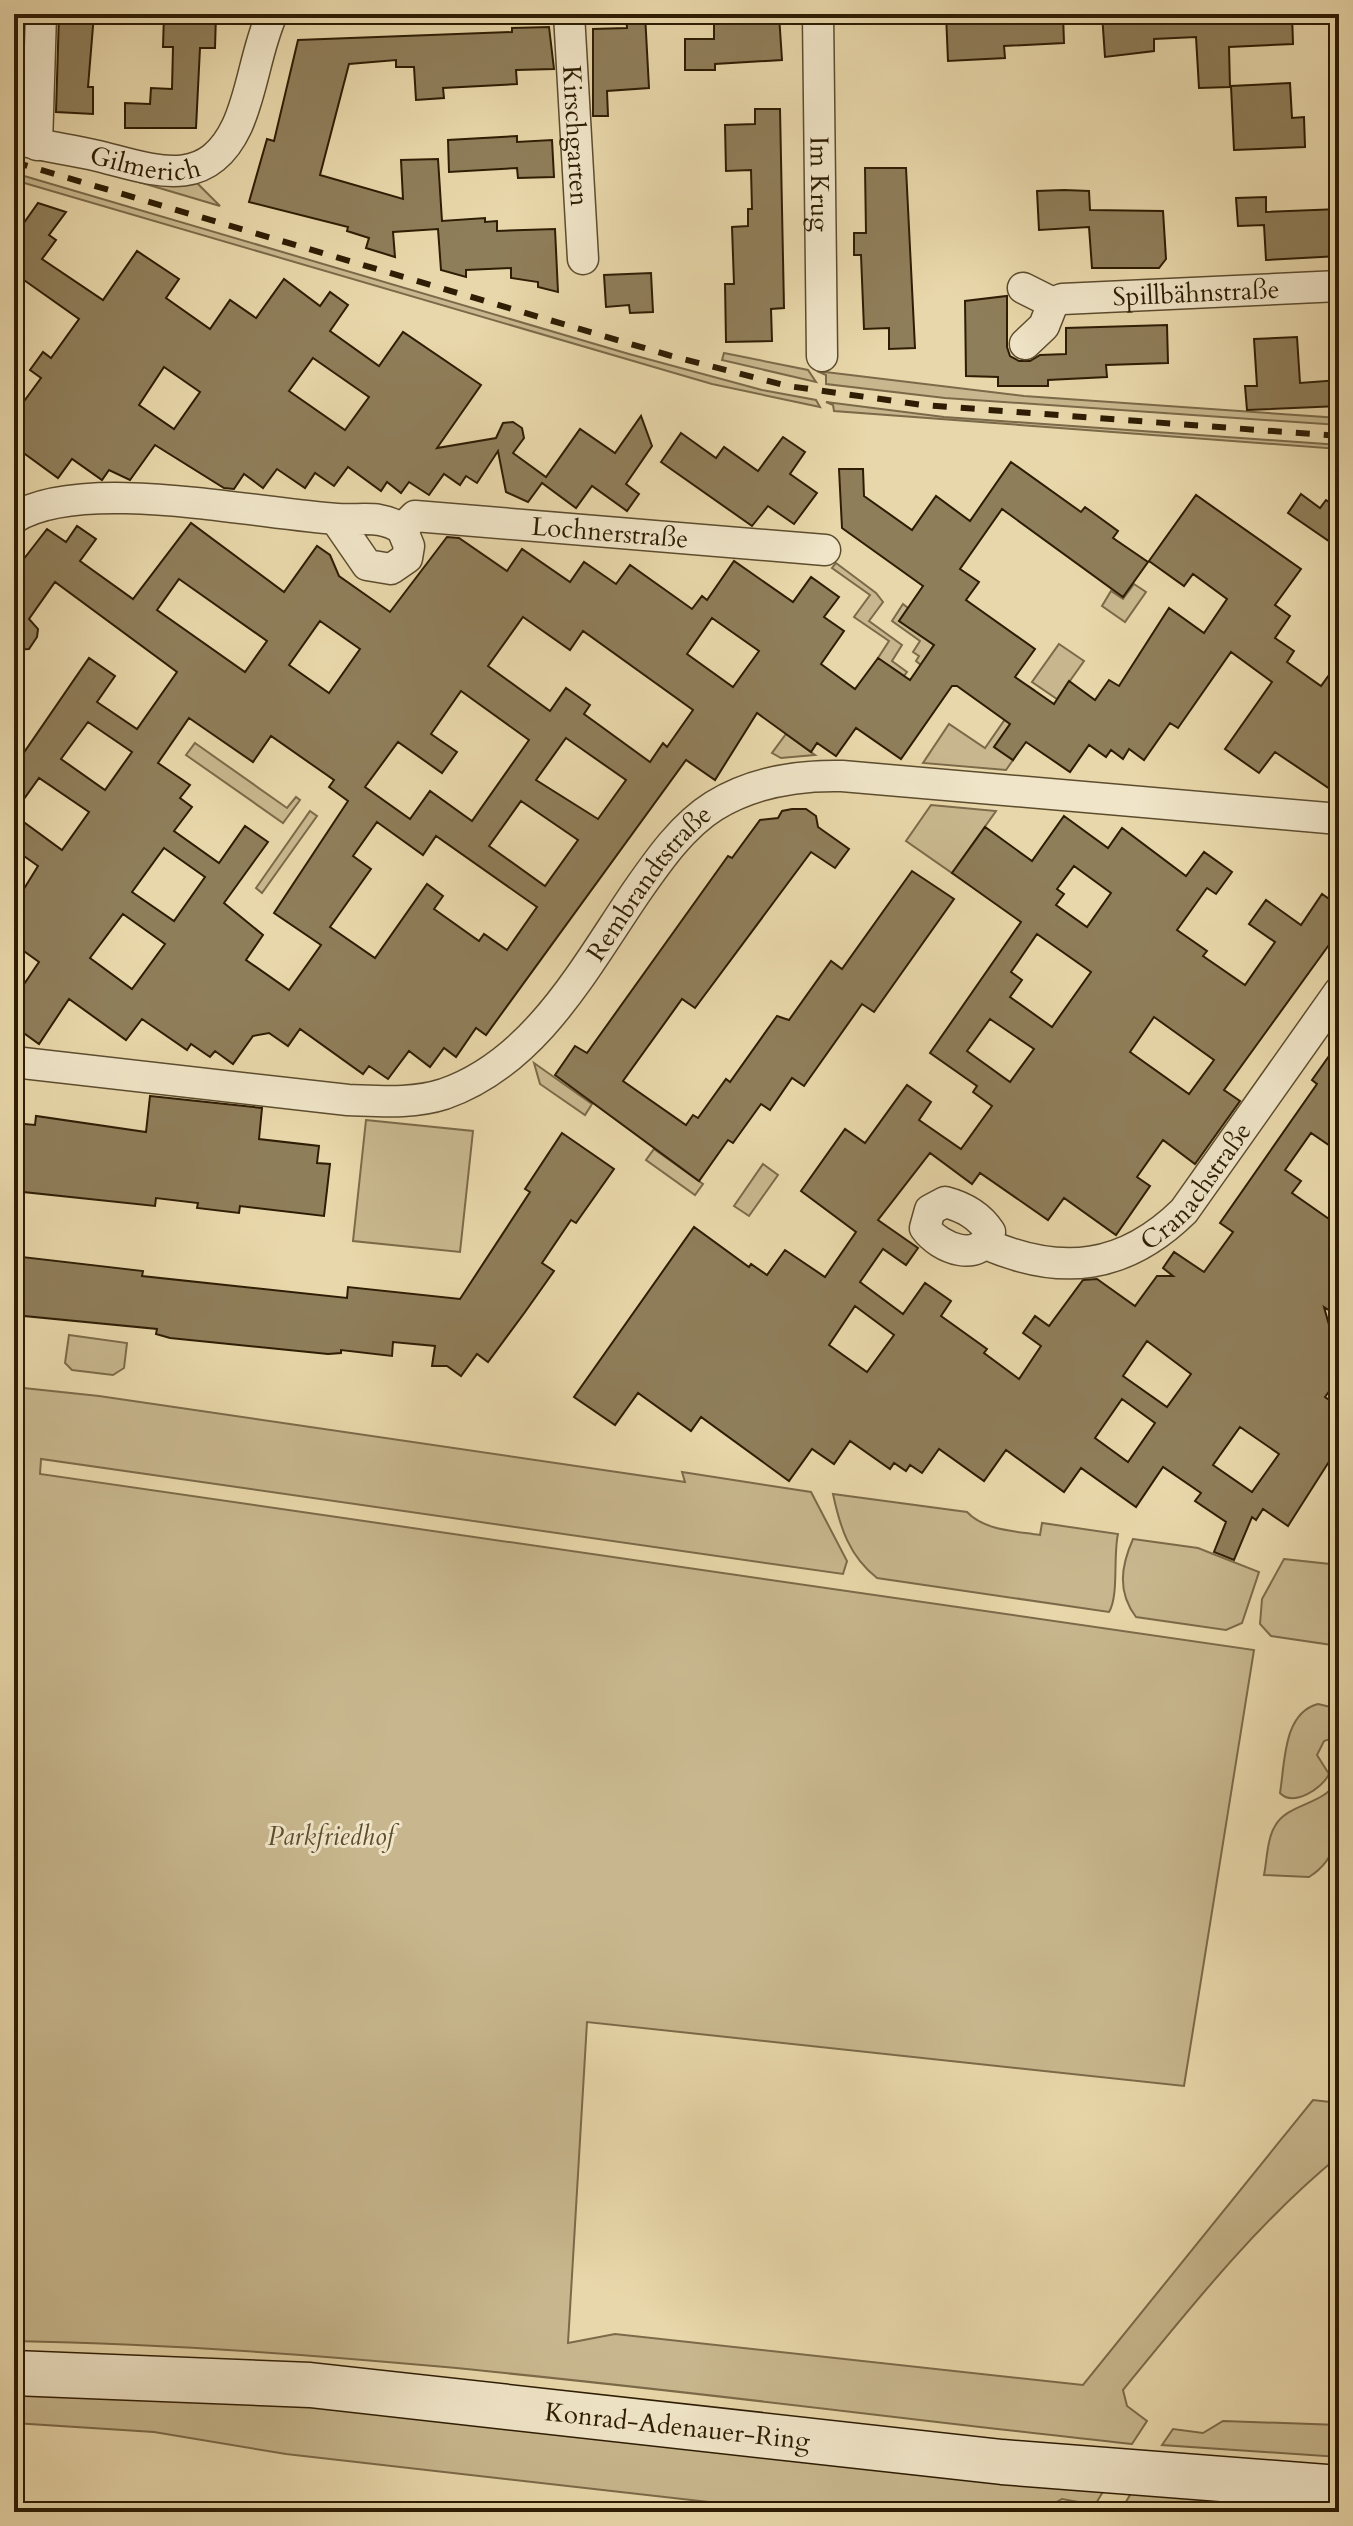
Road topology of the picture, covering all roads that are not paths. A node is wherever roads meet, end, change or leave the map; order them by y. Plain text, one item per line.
1 (41, 14) edge
2 (272, 14) edge
3 (569, 14) edge
4 (818, 14) edge
5 (25, 141) edge
6 (583, 259) dead end
7 (1339, 286) edge
8 (1023, 288) dead end
9 (1053, 303) junction
10 (1025, 344) dead end
11 (822, 356) dead end
12 (14, 518) edge
13 (336, 520) junction
14 (402, 529) junction
15 (825, 550) dead end
16 (1339, 819) edge
17 (1339, 992) edge
18 (14, 1062) edge
19 (986, 1244) dead end
20 (14, 2373) edge
21 (1339, 2488) edge

1 - 5 street
2 - 5 street, Gilmerich
3 - 6 street, Kirschgarten
4 - 11 street, Im Krug
7 - 9 street, Spillbähnstraße
8 - 9 street
9 - 10 street
12 - 13 street
13 - 14 street
13 - 14 street
14 - 15 street, Lochnerstraße
16 - 18 street, Rembrandtstraße
17 - 19 street, Cranachstraße
20 - 21 main road, Konrad-Adenauer-Ring

